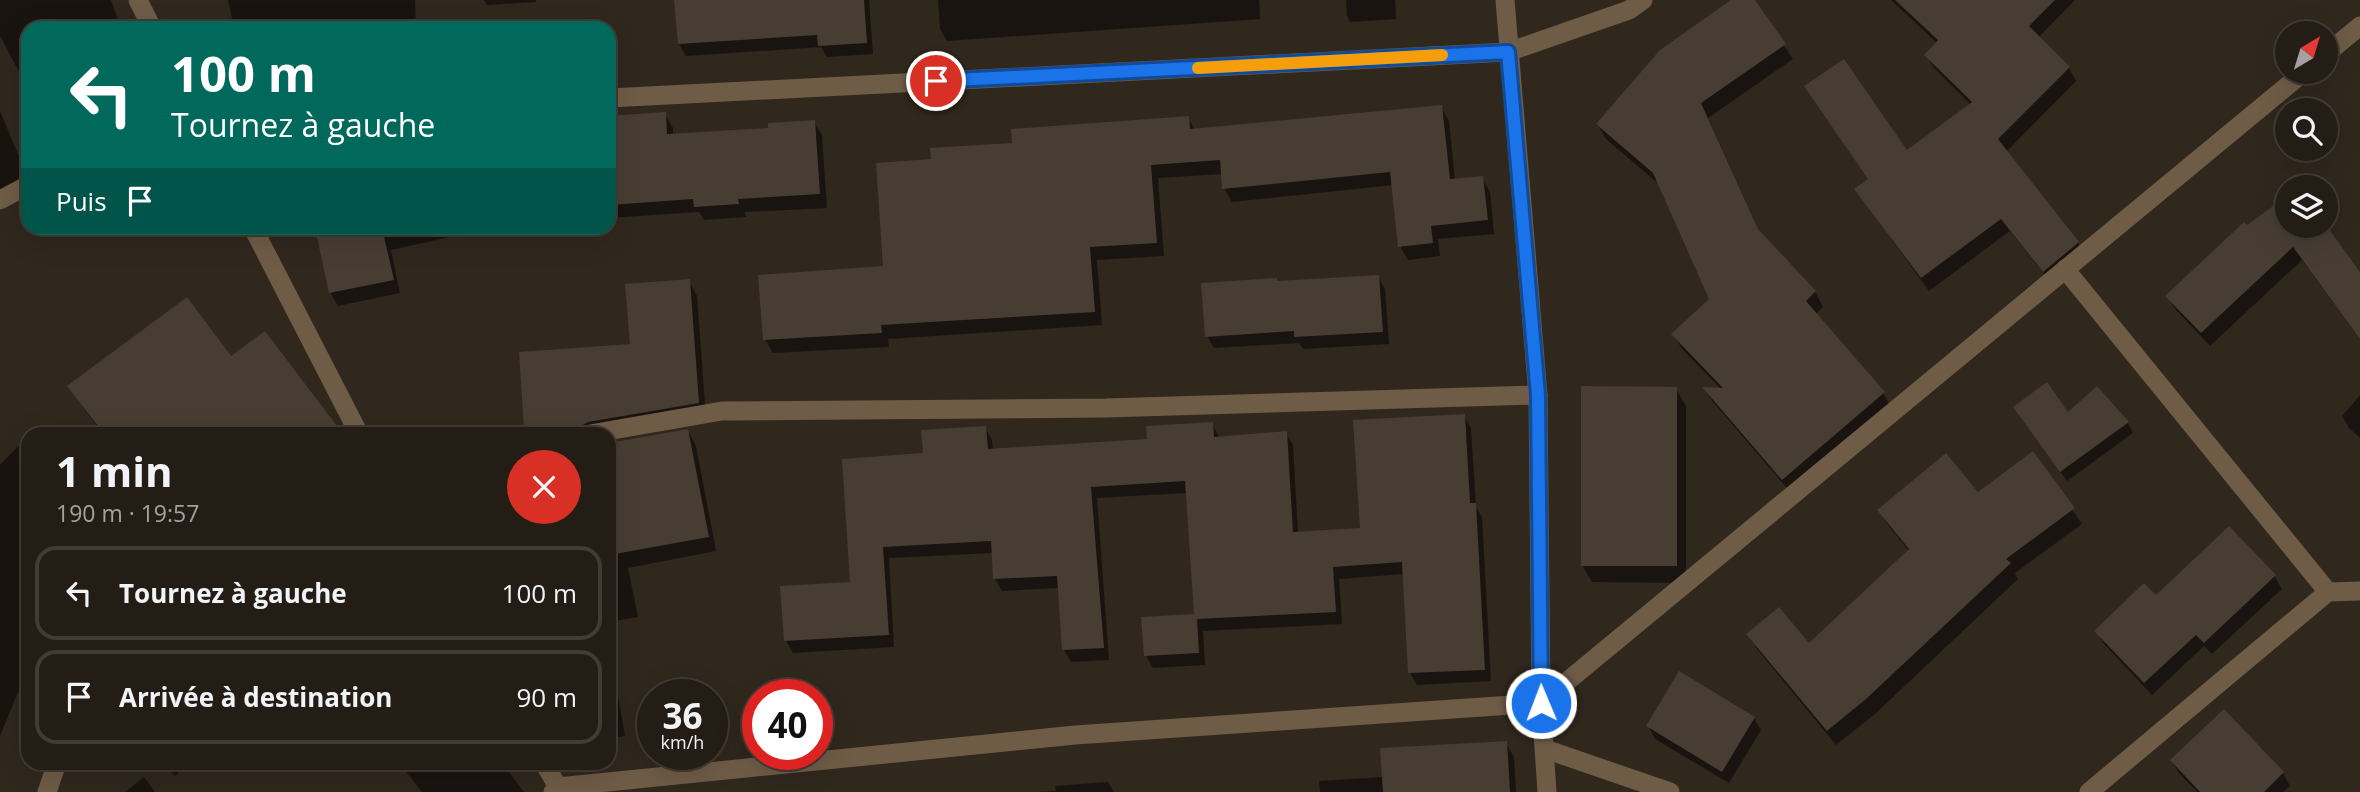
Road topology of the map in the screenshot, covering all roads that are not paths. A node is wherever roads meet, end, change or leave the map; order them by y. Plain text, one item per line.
1 (138, 0) edge
2 (1505, 0) edge
3 (1643, 0) edge
4 (148, 21) edge
5 (2360, 26) edge
6 (2338, 44) edge
7 (1508, 52) junction
8 (2289, 84) edge
9 (616, 97) edge
10 (21, 189) edge
11 (0, 200) edge
12 (257, 235) edge
13 (2065, 269) junction
14 (1538, 395) junction
15 (355, 427) edge
16 (616, 429) edge
17 (2360, 591) edge
18 (2328, 592) junction
19 (1541, 703) junction
20 (1545, 749) junction
21 (55, 770) edge
22 (547, 770) edge
23 (555, 790) edge
24 (47, 792) edge
25 (1547, 792) edge
26 (1670, 792) edge
27 (2090, 792) edge

1 - 4 street
2 - 7 street
3 - 7 street
5 - 6 street
7 - 9 street
7 - 14 street
8 - 13 street
10 - 11 street
12 - 15 street
13 - 18 street
13 - 19 street
14 - 16 street
14 - 19 street
17 - 18 street
18 - 27 street
19 - 20 street
19 - 23 street
20 - 25 street
20 - 26 street
21 - 24 street
22 - 23 street

